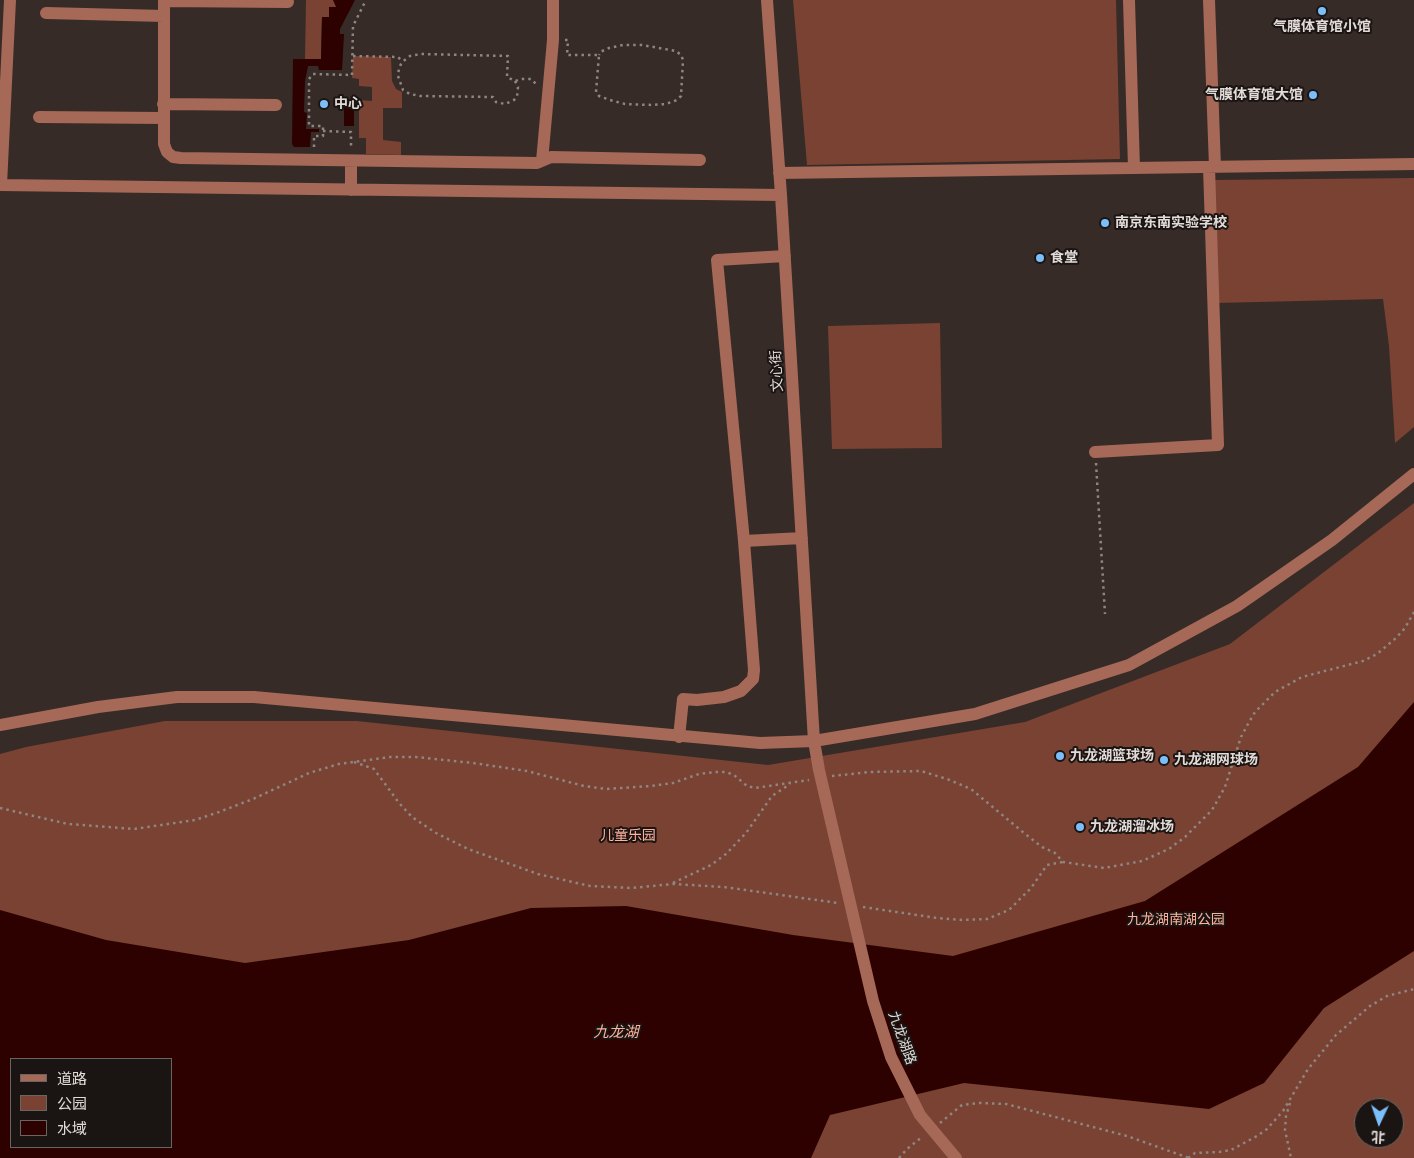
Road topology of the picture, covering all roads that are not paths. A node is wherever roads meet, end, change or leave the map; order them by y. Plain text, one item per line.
1 (10, 0) edge
2 (553, 0) edge
3 (767, 0) edge
4 (1129, 0) edge
5 (1209, 0) edge
6 (164, 1) edge
7 (288, 2) dead end
8 (46, 13) dead end
9 (164, 16) junction
10 (163, 104) junction
11 (276, 105) dead end
12 (39, 117) dead end
13 (163, 118) junction
14 (700, 160) dead end
15 (351, 161) junction
16 (542, 161) junction
17 (1414, 164) edge
18 (1212, 167) junction
19 (1134, 168) junction
20 (779, 173) junction
21 (1, 185) edge
22 (351, 190) junction
23 (781, 194) junction
24 (785, 256) junction
25 (1095, 452) road end
26 (1414, 474) edge
27 (802, 538) junction
28 (744, 542) junction
29 (0, 724) edge
30 (679, 737) junction
31 (814, 741) junction
32 (956, 1158) edge

1 - 21 street
2 - 16 street
3 - 20 street, 文心街
4 - 19 street
5 - 18 street
6 - 7 street
6 - 9 street
8 - 9 street
9 - 10 street
10 - 11 street
10 - 13 street
12 - 13 street
13 - 15 street
14 - 16 street
15 - 16 street
15 - 22 street
17 - 18 street
18 - 19 street
18 - 25 street
19 - 20 street
20 - 23 street, 文心街
21 - 22 street
22 - 23 street
23 - 24 street, 文心街
24 - 27 street, 文心街
24 - 28 street
26 - 31 street
27 - 28 street
27 - 31 street, 文心街
28 - 30 street
29 - 30 street
30 - 31 street
31 - 32 street, 九龙湖路

